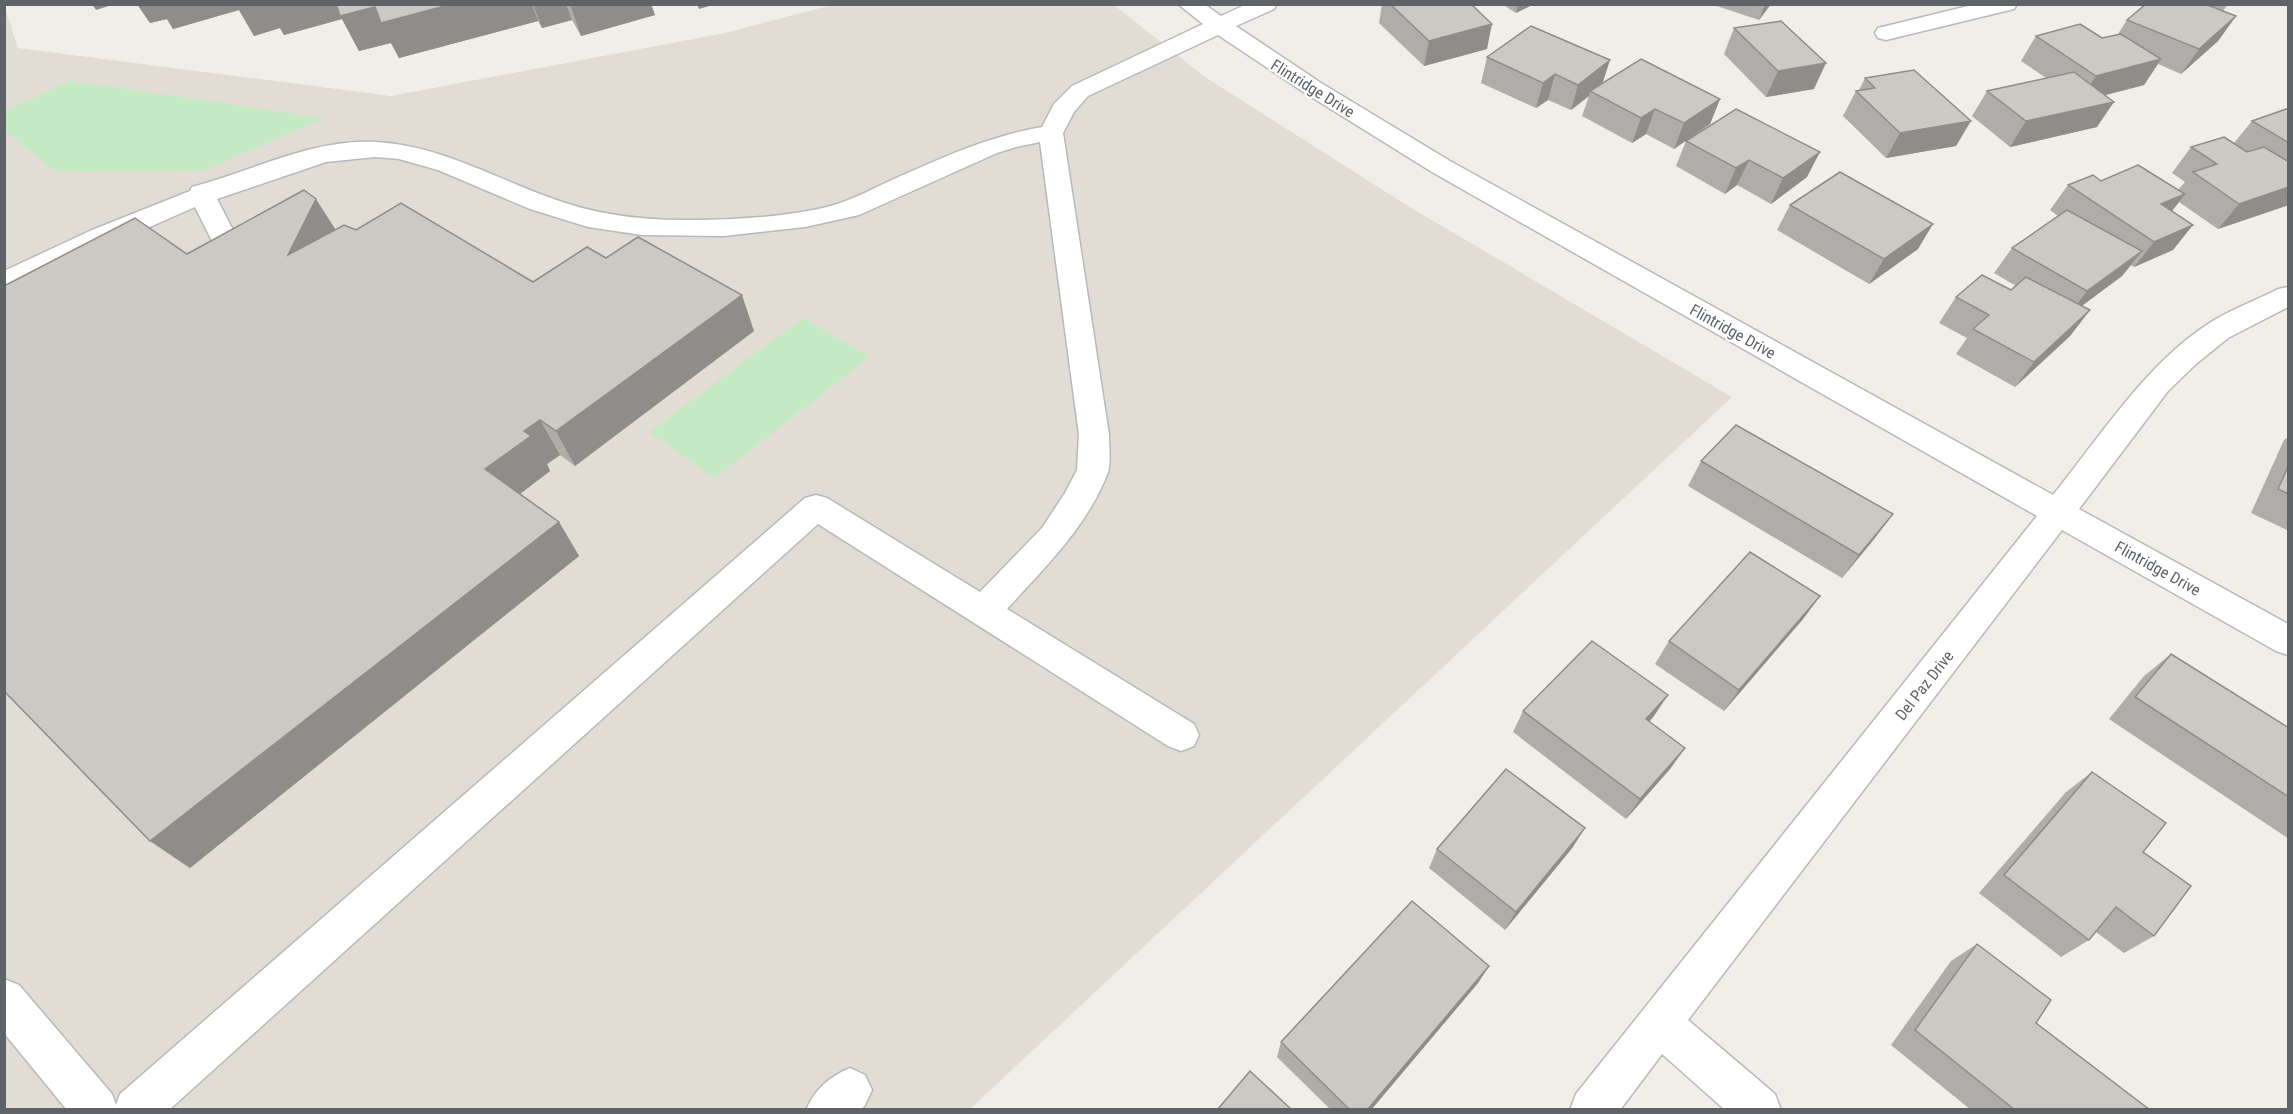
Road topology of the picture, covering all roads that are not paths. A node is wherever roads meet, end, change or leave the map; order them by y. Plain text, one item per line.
1 (1189, 4) edge
2 (1266, 4) edge
3 (2006, 4) edge
4 (1218, 26) junction
5 (1887, 33) dead end
6 (1051, 134) junction
7 (201, 193) junction
8 (235, 261) edge
9 (4, 282) edge
10 (2289, 296) edge
11 (2059, 512) junction
12 (983, 611) junction
13 (2289, 641) edge
14 (1181, 735) dead end
15 (4, 1000) edge
16 (1659, 1023) junction
17 (96, 1110) edge
18 (136, 1110) edge
19 (1592, 1110) edge
20 (1759, 1110) edge

1 - 4 street, Flintridge Drive
2 - 4 street
3 - 5 street
4 - 6 street
4 - 11 street, Flintridge Drive
6 - 7 street
6 - 12 street
7 - 8 street
7 - 9 street
10 - 11 street, Del Paz Drive
11 - 13 street, Flintridge Drive
11 - 16 street, Del Paz Drive
12 - 14 street
12 - 18 street
15 - 17 street
16 - 19 street, Del Paz Drive
16 - 20 street

